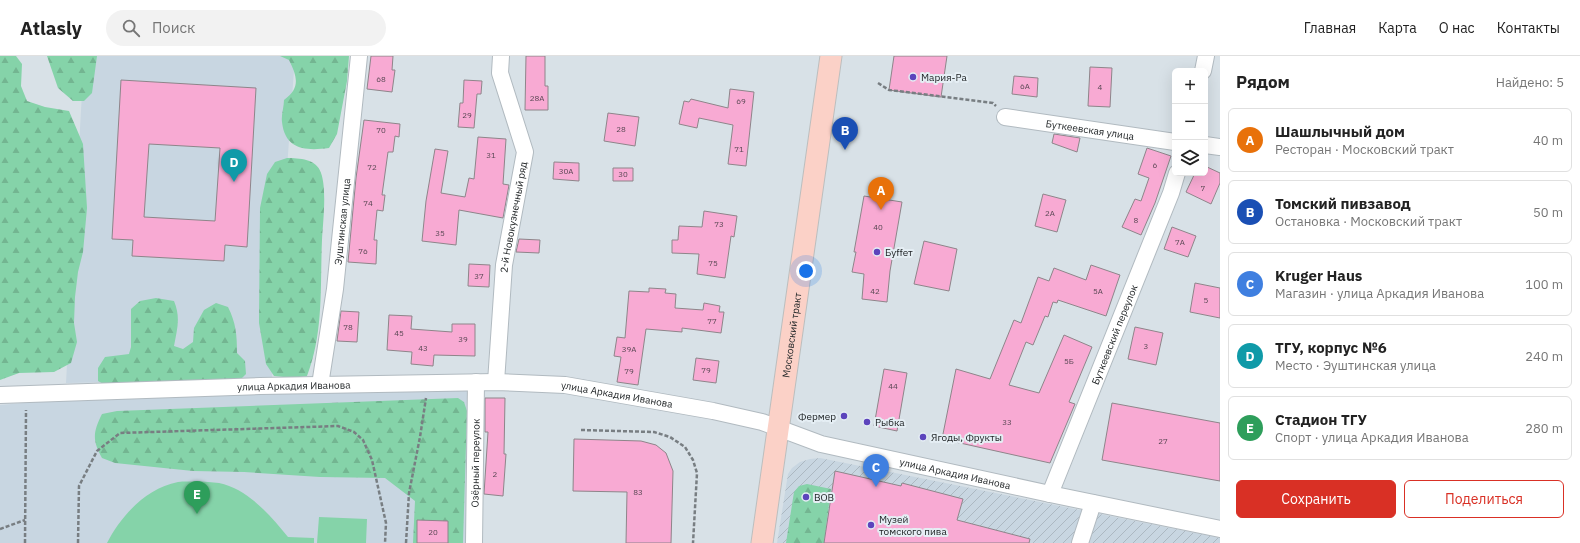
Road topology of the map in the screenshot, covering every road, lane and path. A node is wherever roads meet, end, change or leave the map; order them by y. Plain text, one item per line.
1 (358, 56) edge
2 (501, 56) edge
3 (831, 56) edge
4 (1206, 56) edge
5 (1204, 68) edge
6 (878, 83) dead end
7 (1005, 117) joint
8 (1172, 142) edge
9 (1208, 145) edge
10 (1220, 147) edge
11 (1176, 176) edge
12 (476, 382) junction
13 (496, 382) junction
14 (428, 384) junction
15 (320, 385) junction
16 (26, 394) junction
17 (0, 395) edge
18 (779, 428) junction
19 (581, 430) dead end
20 (1050, 494) junction
21 (1093, 504) junction
22 (25, 520) junction
23 (0, 529) edge
24 (1220, 529) edge
25 (25, 543) edge
26 (78, 543) edge
27 (385, 543) edge
28 (406, 543) edge
29 (474, 543) edge
30 (693, 543) edge
31 (762, 543) edge
32 (1080, 543) edge

1 - 15 street, Эуштинская улица
2 - 13 street, 2-й Новокузнечный ряд
3 - 18 main road, Московский тракт
4 - 5 street
6 - 7 path
7 - 8 street, Буткеевская улица
9 - 10 street
11 - 20 street, Буткеевский переулок
12 - 13 street, улица Аркадия Иванова
12 - 14 street, улица Аркадия Иванова
12 - 29 street, Озёрный переулок
13 - 18 street, улица Аркадия Иванова
14 - 15 street, улица Аркадия Иванова
14 - 28 path
15 - 16 street, улица Аркадия Иванова
16 - 17 street, улица Аркадия Иванова
16 - 22 path
18 - 20 street, улица Аркадия Иванова
18 - 31 main road, Московский тракт
19 - 30 path
20 - 21 street, улица Аркадия Иванова
21 - 24 street, улица Аркадия Иванова
21 - 32 street
22 - 23 path
22 - 25 path
26 - 27 path

